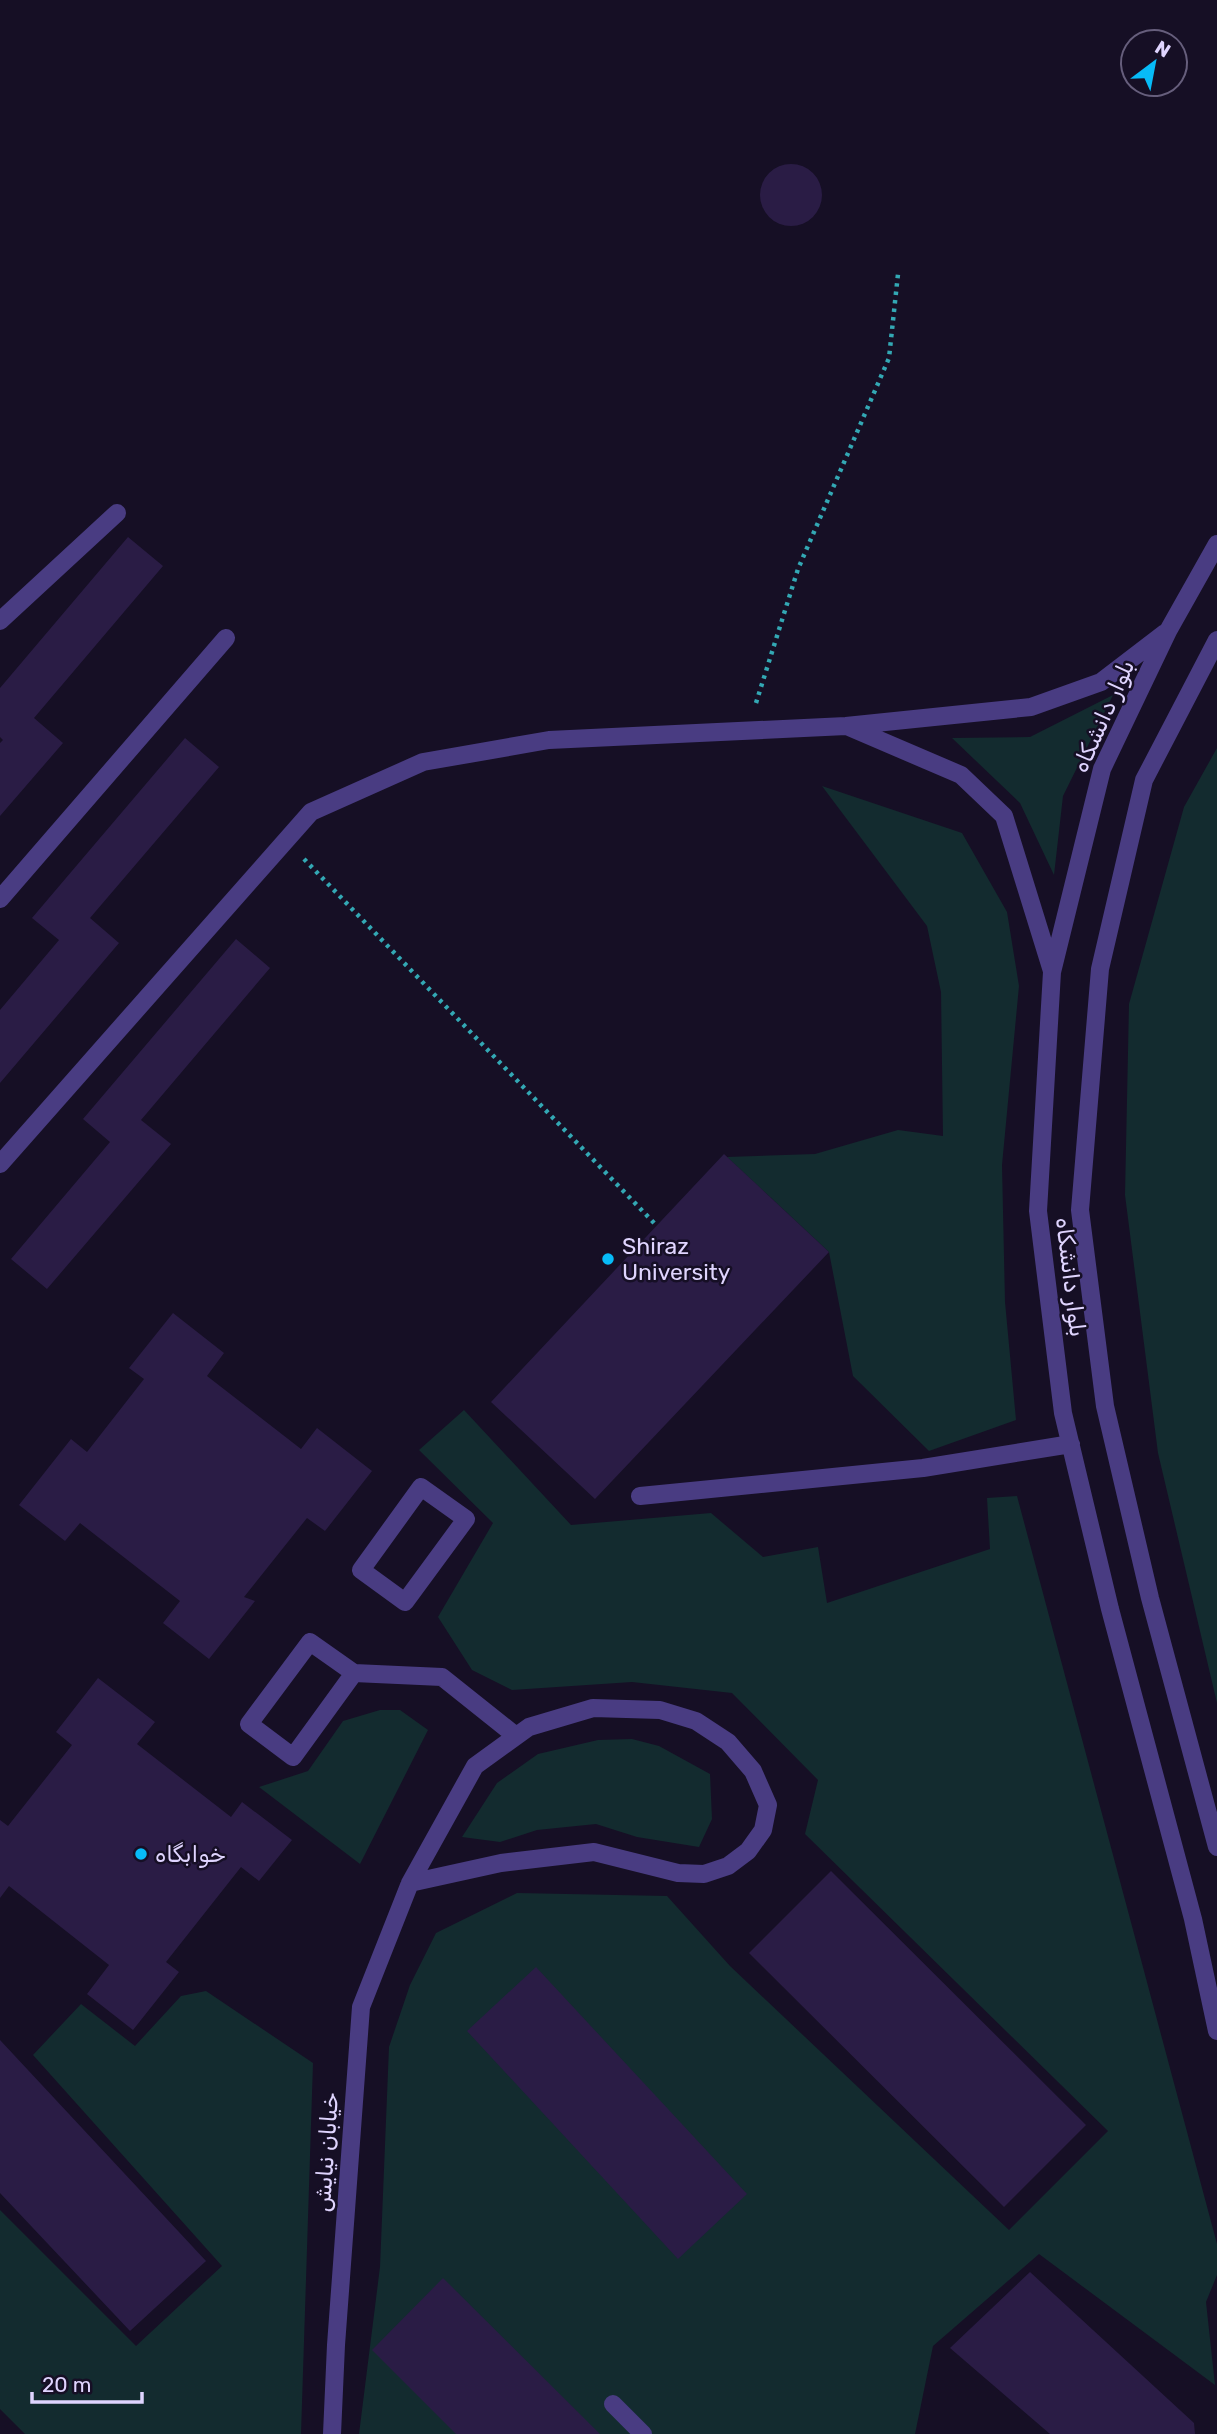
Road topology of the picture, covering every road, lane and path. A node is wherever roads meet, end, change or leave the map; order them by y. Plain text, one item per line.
1 (898, 274) dead end
2 (117, 513) dead end
3 (1217, 544) edge
4 (0, 621) edge
5 (1168, 631) junction
6 (226, 638) dead end
7 (1217, 639) edge
8 (846, 726) junction
9 (747, 731) junction
10 (286, 841) junction
11 (0, 899) edge
12 (1052, 972) junction
13 (0, 1164) edge
14 (657, 1226) dead end
15 (1071, 1444) junction
16 (640, 1496) dead end
17 (466, 1519) joint
18 (354, 1673) junction
19 (516, 1736) junction
20 (1217, 1847) edge
21 (410, 1883) junction
22 (1217, 2031) edge
23 (613, 2404) dead end
24 (332, 2434) edge
25 (643, 2434) edge

1 - 9 path
2 - 4 street
3 - 5 street, بلوار دانشکاه
5 - 8 street
5 - 12 street, بلوار دانشکاه
6 - 11 street
7 - 20 street, بلوار دانشکاه
8 - 9 street
8 - 12 street
9 - 10 street
10 - 13 street
10 - 14 path
12 - 15 street, بلوار دانشکاه
15 - 16 street
15 - 22 street, بلوار دانشکاه
17 - 17 street
18 - 18 street
18 - 19 street
19 - 21 street, خیابان نیایش
19 - 21 street, خیابان نیایش
21 - 24 street, خیابان نیایش
23 - 25 street

